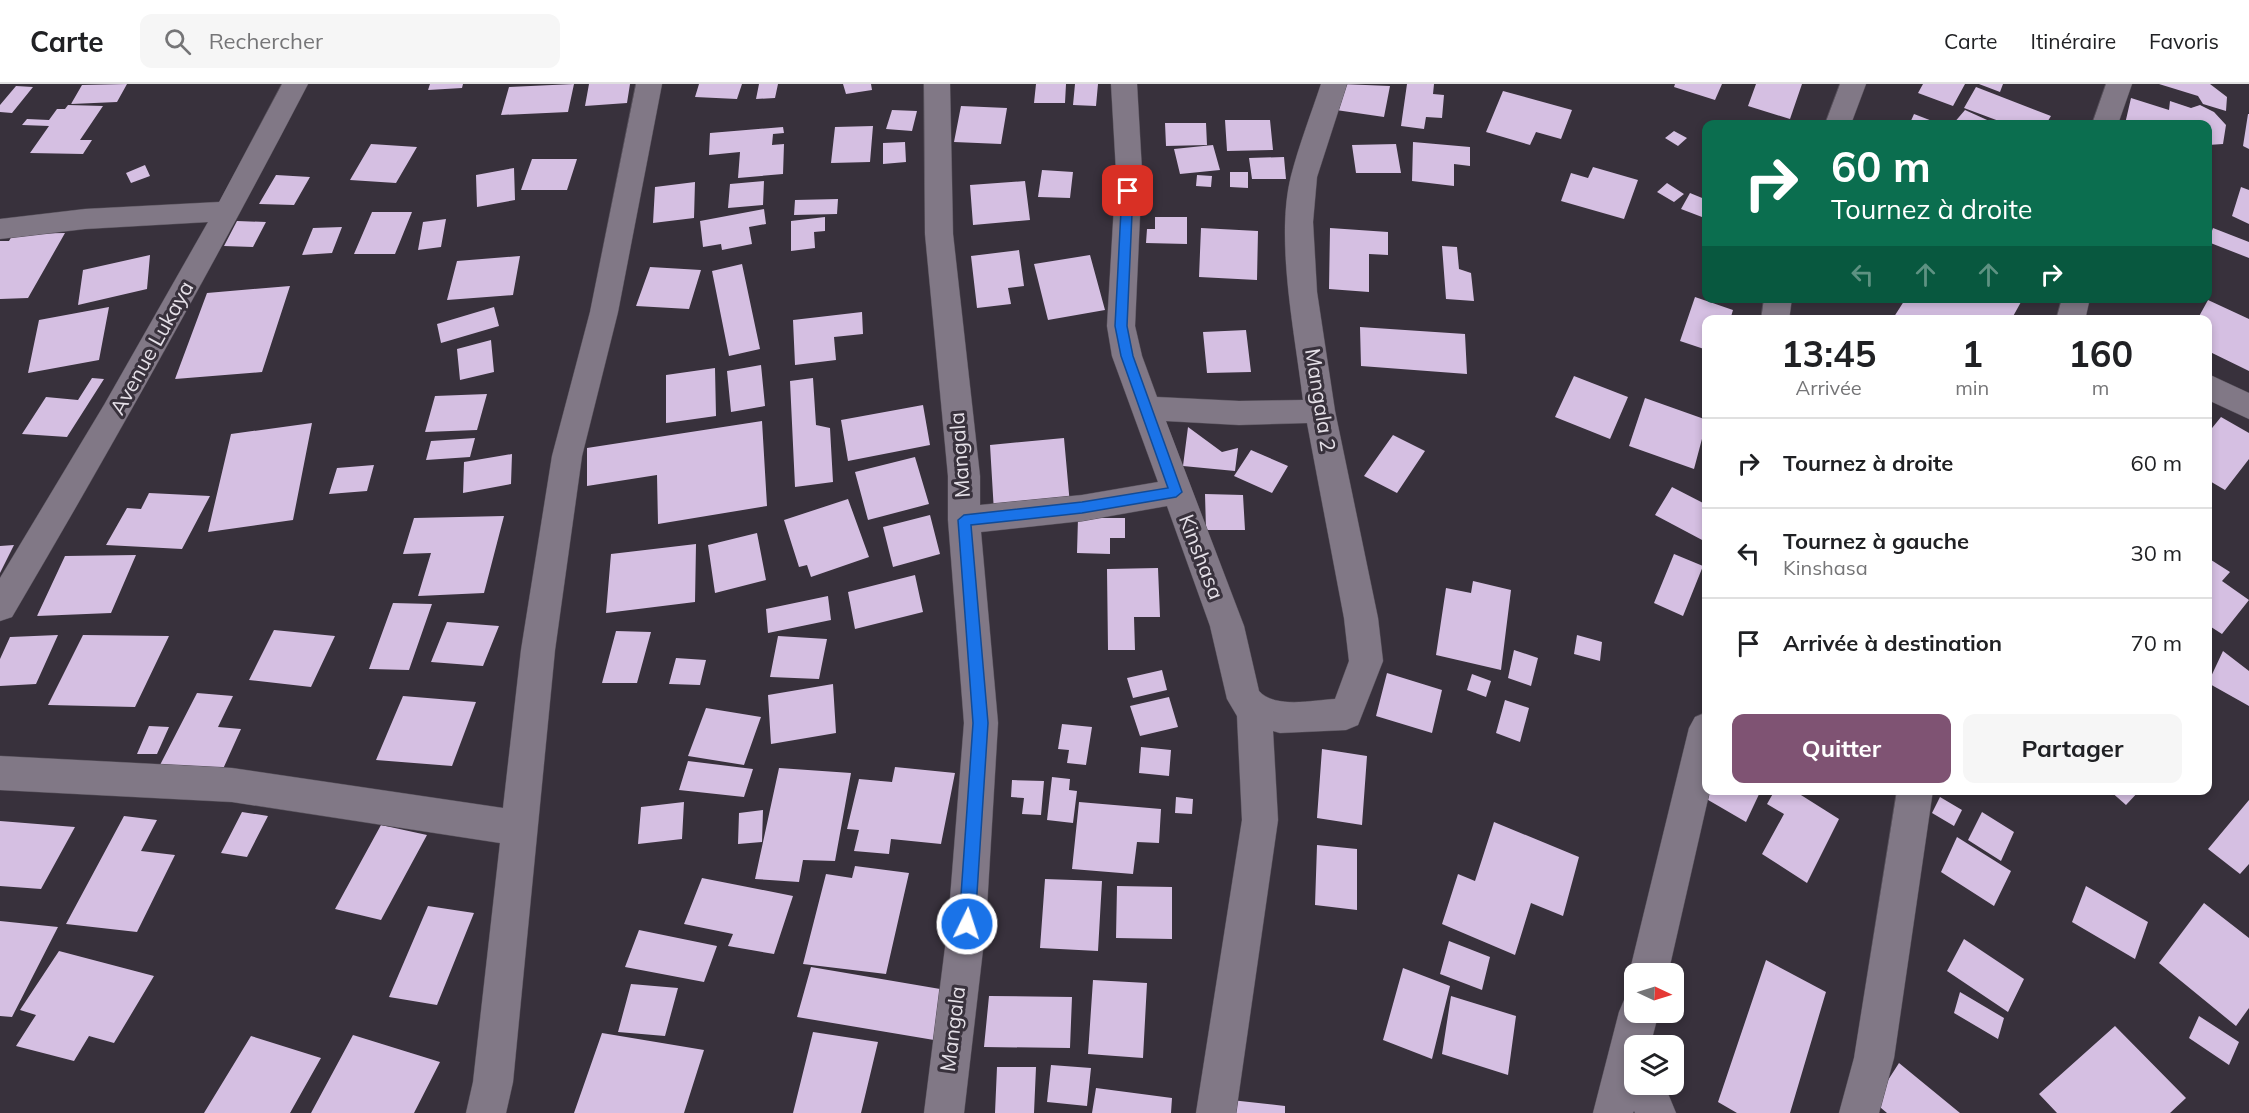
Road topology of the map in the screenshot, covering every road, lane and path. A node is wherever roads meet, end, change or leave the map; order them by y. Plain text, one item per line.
1 (295, 84) edge
2 (649, 84) edge
3 (936, 84) edge
4 (1125, 84) edge
5 (1334, 84) edge
6 (1853, 84) edge
7 (2119, 84) edge
8 (1840, 120) edge
9 (2106, 120) edge
10 (228, 211) junction
11 (0, 229) edge
12 (2212, 388) edge
13 (2249, 407) edge
14 (1146, 408) junction
15 (1320, 411) junction
16 (1176, 492) junction
17 (964, 520) junction
18 (0, 608) edge
19 (1254, 710) junction
20 (1702, 749) edge
21 (0, 772) edge
22 (1914, 795) edge
23 (519, 828) junction
24 (1651, 963) edge
25 (1624, 1091) edge
26 (1648, 1095) edge
27 (486, 1113) edge
28 (944, 1113) edge
29 (1216, 1113) edge
30 (1613, 1113) edge
31 (1656, 1113) edge
32 (1859, 1113) edge

1 - 10 street, Avenue Lukaya
2 - 23 street
3 - 17 street, Mangala
4 - 14 street, Kinshasa
5 - 15 street, Mangala 2
6 - 8 street
7 - 9 street
10 - 11 street
10 - 18 street, Avenue Lukaya
12 - 13 street
14 - 15 street
14 - 16 street, Kinshasa
15 - 19 street, Mangala 2
16 - 17 street
16 - 19 street, Kinshasa
17 - 28 street, Mangala
19 - 29 street
20 - 24 street
21 - 23 street
22 - 32 street
23 - 27 street
25 - 30 street
26 - 31 street

